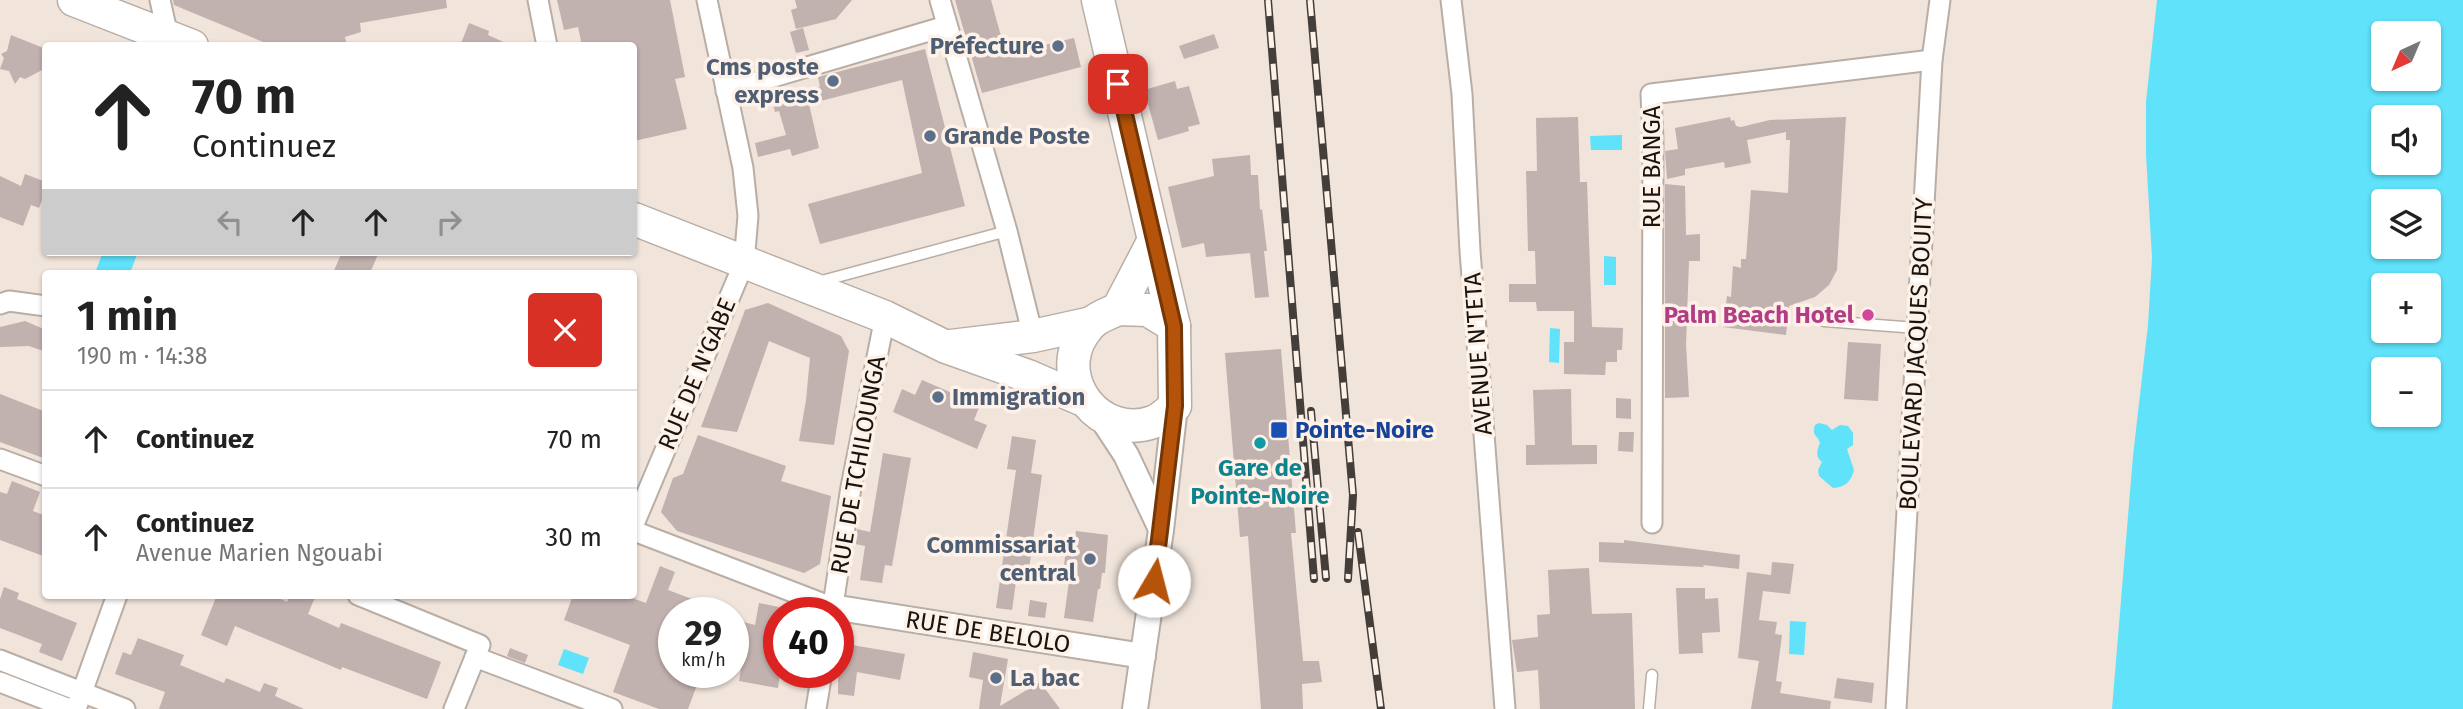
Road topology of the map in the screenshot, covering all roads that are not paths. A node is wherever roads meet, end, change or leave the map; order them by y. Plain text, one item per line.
1 (74, 0) edge
2 (160, 0) edge
3 (538, 0) edge
4 (707, 0) edge
5 (940, 0) edge
6 (1098, 0) edge
7 (1451, 0) edge
8 (1940, 0) edge
9 (946, 26) junction
10 (180, 41) edge
11 (546, 42) edge
12 (1932, 60) junction
13 (726, 91) junction
14 (637, 220) edge
15 (1007, 231) junction
16 (1154, 240) junction
17 (744, 263) junction
18 (805, 285) junction
19 (0, 304) edge
20 (42, 305) edge
21 (1105, 316) junction
22 (885, 317) junction
23 (1824, 321) dead end
24 (1174, 326) junction
25 (1917, 328) junction
26 (1033, 336) junction
27 (946, 347) junction
28 (1175, 406) junction
29 (1091, 408) junction
30 (0, 459) edge
31 (42, 475) edge
32 (637, 517) edge
33 (1652, 523) dead end
34 (1161, 530) junction
35 (637, 532) edge
36 (799, 597) edge
37 (834, 597) edge
38 (116, 599) edge
39 (367, 599) edge
40 (854, 613) edge
41 (478, 651) junction
42 (1143, 656) junction
43 (0, 660) edge
44 (1652, 675) dead end
45 (0, 682) edge
46 (819, 688) edge
47 (79, 700) edge
48 (70, 709) edge
49 (125, 709) edge
50 (454, 709) edge
51 (612, 709) edge
52 (816, 709) edge
53 (1135, 709) edge
54 (1505, 709) edge
55 (1649, 709) edge
56 (1896, 709) edge

1 - 10 main road
2 - 10 street
3 - 11 street
4 - 13 street, RUE DE N'GABE
5 - 9 street
6 - 16 main road
7 - 54 street, AVENUE N'TETA
8 - 12 street, BOULEVARD JACQUES BOUITY
9 - 13 street
9 - 15 street
12 - 25 street, BOULEVARD JACQUES BOUITY
12 - 33 street, RUE BANGA
13 - 17 street, RUE DE N'GABE
14 - 17 main road
15 - 18 lane
15 - 26 street
16 - 21 main road
16 - 24 main road
17 - 18 main road
17 - 32 street, RUE DE N'GABE
18 - 22 main road
19 - 20 street
21 - 24 main road
21 - 26 main road
21 - 29 main road
22 - 27 main road
22 - 37 street, RUE DE TCHILOUNGA
23 - 25 lane
24 - 28 main road
25 - 56 street, BOULEVARD JACQUES BOUITY
26 - 27 main road
27 - 29 main road
28 - 29 main road
28 - 34 street
29 - 34 street
30 - 31 street
34 - 42 street
35 - 36 street
38 - 47 street
39 - 41 street
40 - 42 street, RUE DE BELOLO
41 - 50 street
41 - 51 street
42 - 53 street
43 - 47 street
44 - 55 lane
45 - 48 street
46 - 52 street
47 - 49 street

